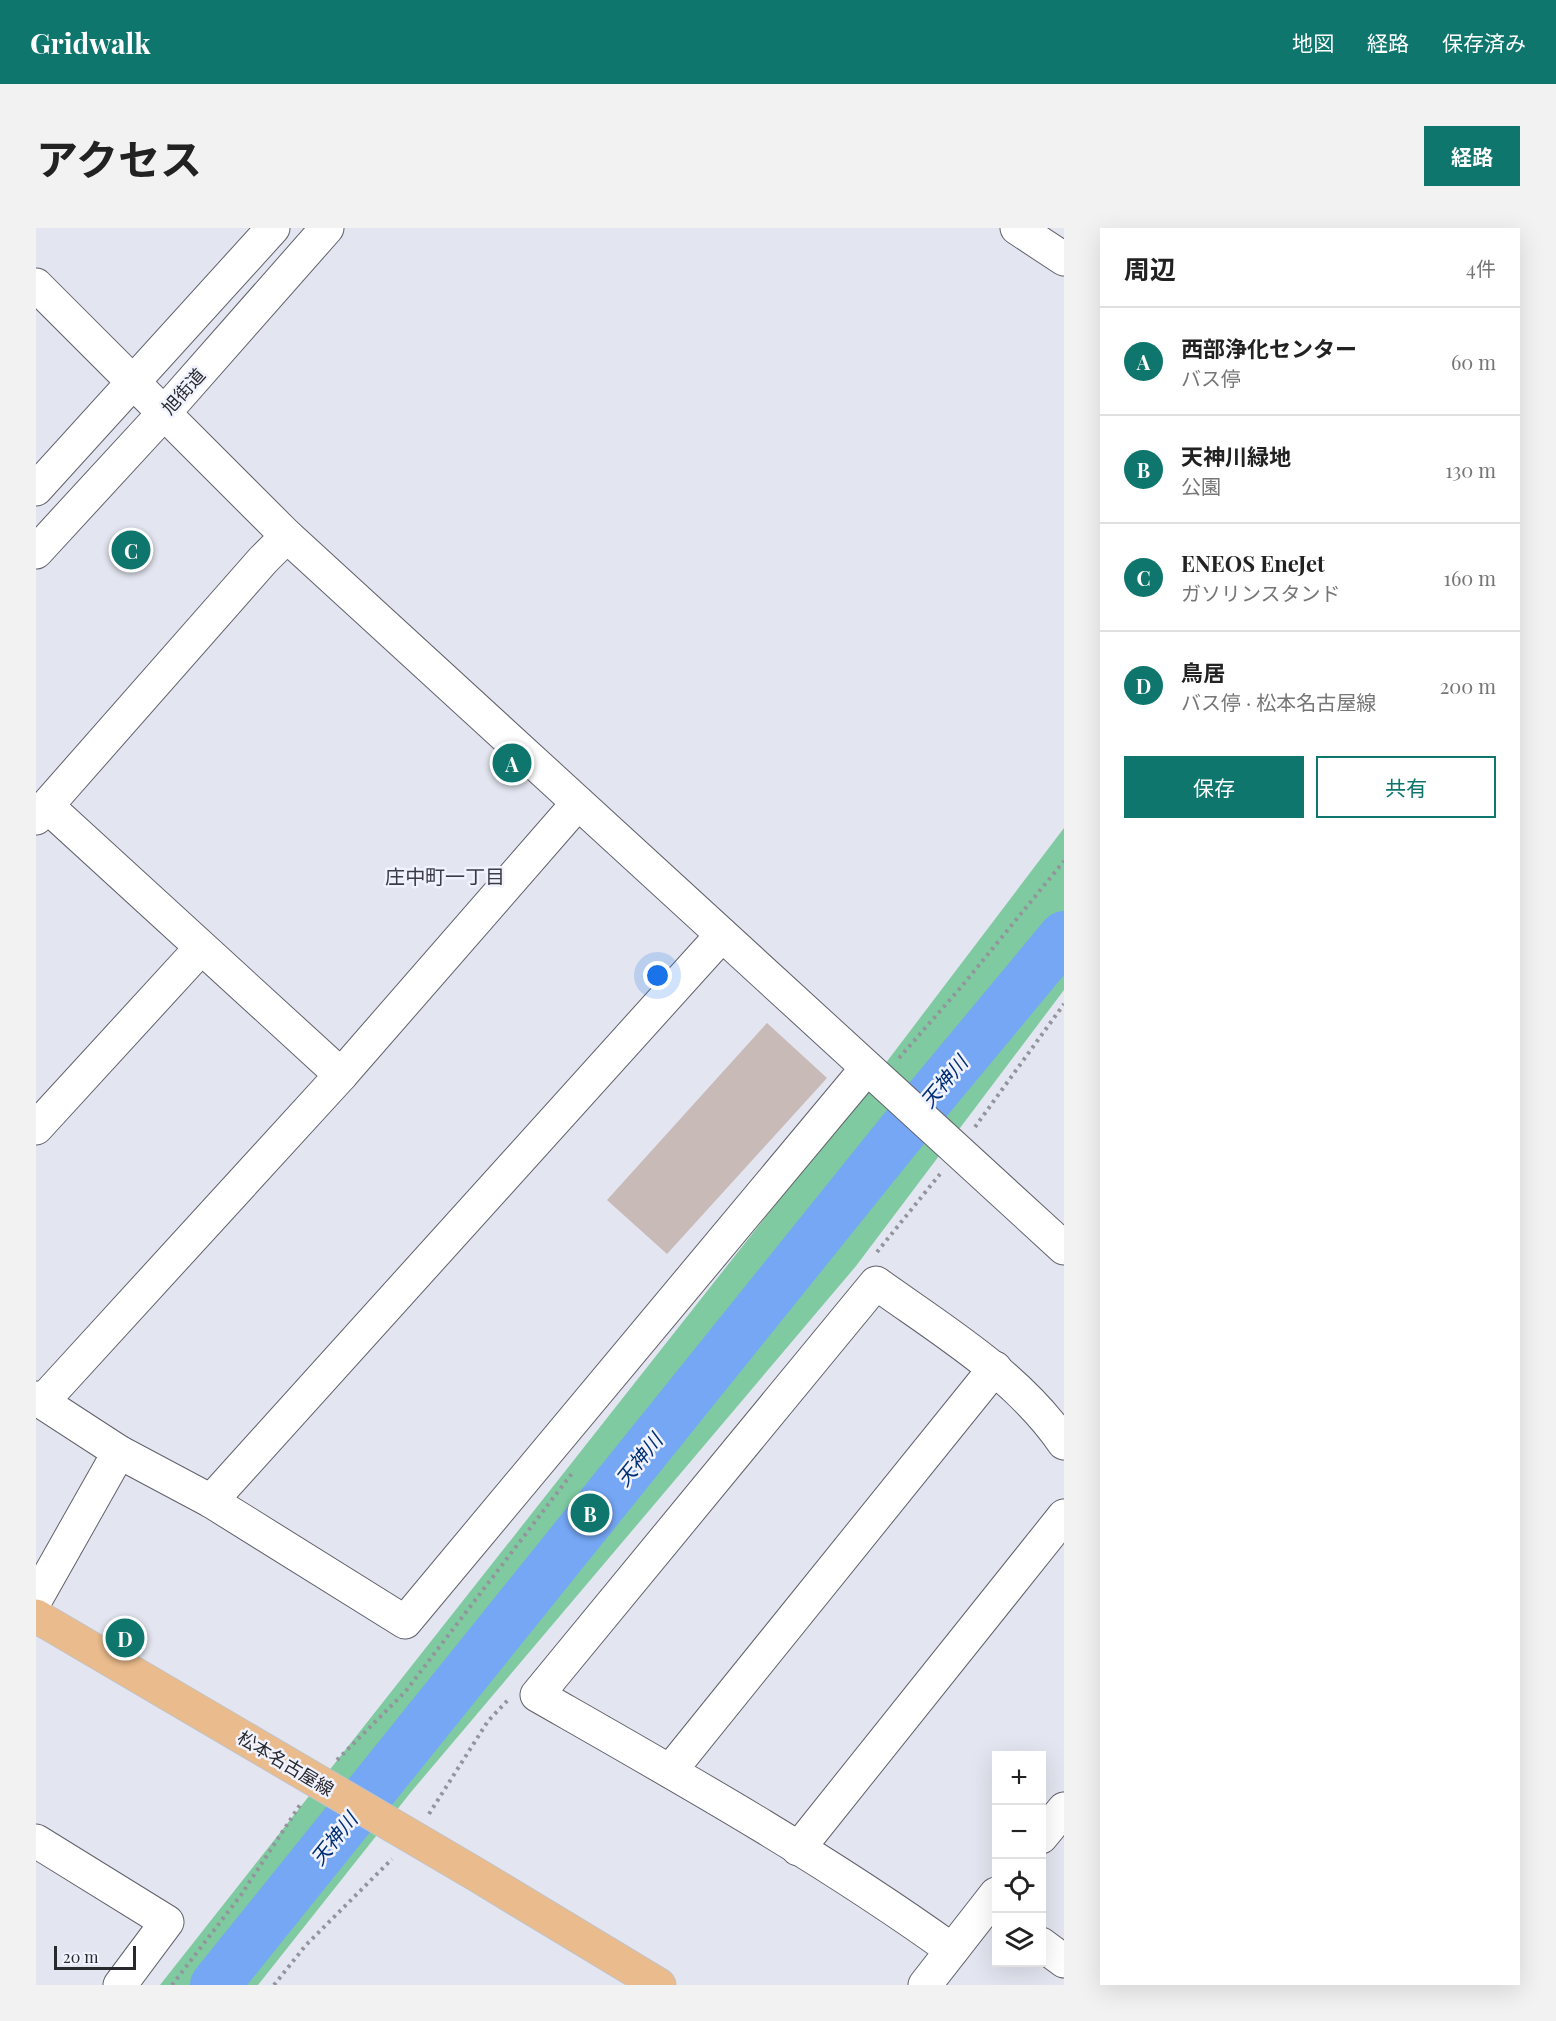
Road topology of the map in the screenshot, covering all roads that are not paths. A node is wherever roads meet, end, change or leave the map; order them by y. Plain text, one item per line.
1 (273, 228) edge
2 (327, 228) edge
3 (1017, 228) edge
4 (1064, 259) edge
5 (36, 285) edge
6 (132, 382) junction
7 (164, 413) junction
8 (36, 489) edge
9 (287, 536) junction
10 (36, 552) edge
11 (578, 803) junction
12 (42, 812) edge
13 (722, 935) junction
14 (201, 948) junction
15 (341, 1075) junction
16 (877, 1077) junction
17 (36, 1128) edge
18 (1064, 1248) edge
19 (995, 1368) junction
20 (39, 1400) edge
21 (1064, 1443) edge
22 (120, 1452) junction
23 (211, 1501) junction
24 (1064, 1516) edge
25 (36, 1599) edge
26 (36, 1617) edge
27 (670, 1771) junction
28 (1064, 1809) edge
29 (1046, 1831) edge
30 (36, 1841) edge
31 (798, 1850) junction
32 (992, 1905) edge
33 (1046, 1948) edge
34 (952, 1950) junction
35 (1064, 1961) edge
36 (120, 1985) edge
37 (659, 1985) edge
38 (925, 1985) edge

1 - 6 street
2 - 7 street, 旭街道
3 - 4 street
5 - 6 street
6 - 7 street
6 - 8 street
7 - 9 street
7 - 10 street, 旭街道
9 - 11 street
9 - 12 street
11 - 13 street
11 - 15 street
12 - 14 street
13 - 16 street
13 - 23 street
14 - 15 street
14 - 17 street
15 - 20 street
16 - 18 street
16 - 23 street
19 - 21 street
19 - 27 street
19 - 27 street
20 - 22 street
22 - 23 street
22 - 25 street
24 - 31 street
26 - 37 main road, 松本名古屋線
27 - 31 street
28 - 29 street
30 - 36 street
31 - 34 street
32 - 34 street
33 - 35 street
34 - 38 street

